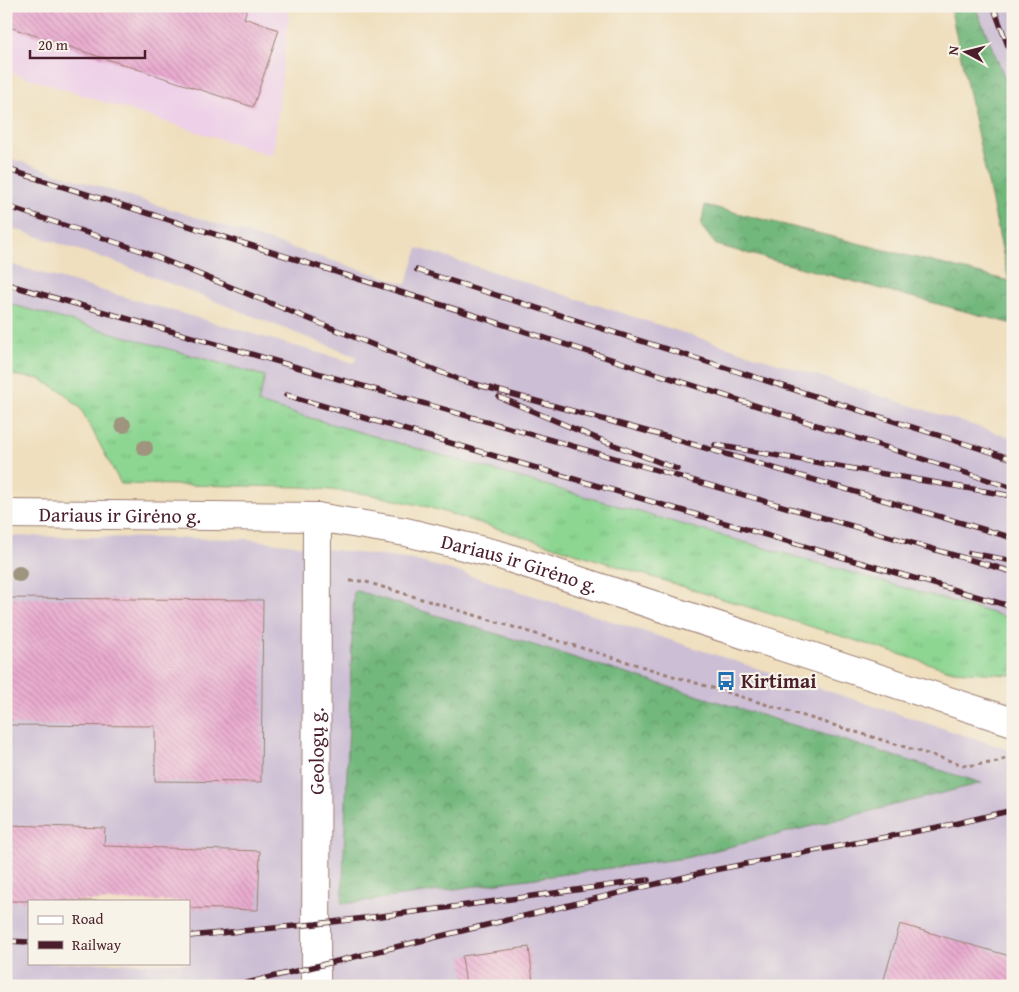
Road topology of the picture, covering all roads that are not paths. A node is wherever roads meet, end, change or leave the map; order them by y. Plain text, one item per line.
1 (6, 514) edge
2 (317, 517) junction
3 (1013, 722) edge
4 (316, 986) edge

1 - 2 street, Dariaus ir Girėno g.
2 - 3 street, Dariaus ir Girėno g.
2 - 4 street, Geologų g.

